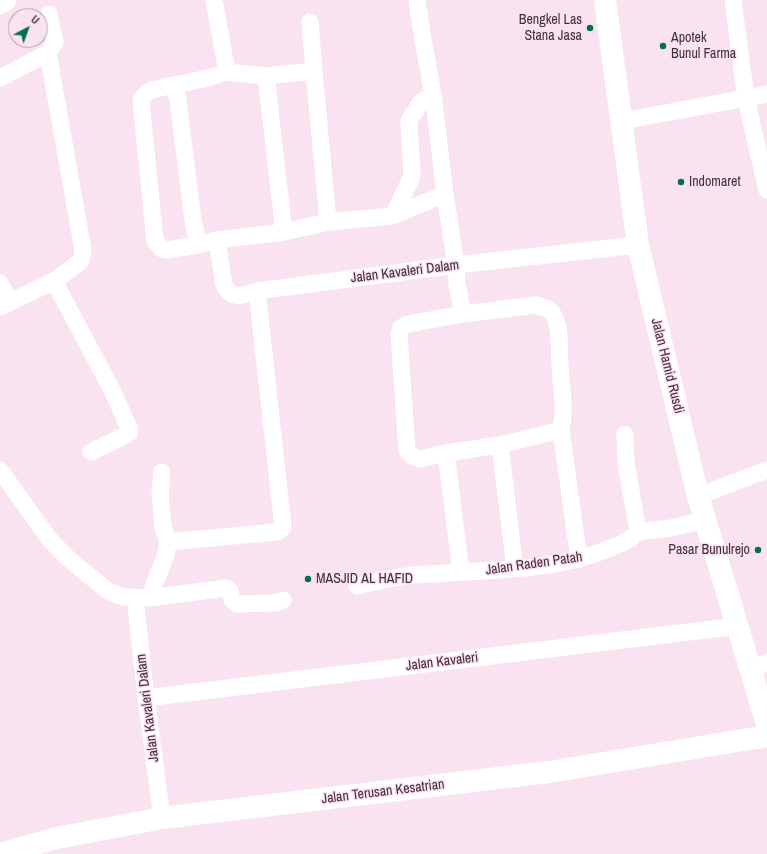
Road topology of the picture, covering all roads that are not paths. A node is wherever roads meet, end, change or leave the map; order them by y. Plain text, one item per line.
1 (5, 0) edge
2 (214, 0) edge
3 (417, 0) edge
4 (605, 0) edge
5 (733, 0) edge
6 (0, 2) edge
7 (49, 14) dead end
8 (310, 22) dead end
9 (48, 53) junction
10 (314, 71) junction
11 (227, 72) junction
12 (266, 76) junction
13 (0, 78) edge
14 (174, 85) junction
15 (433, 94) junction
16 (767, 94) edge
17 (746, 98) junction
18 (622, 121) junction
19 (767, 190) edge
20 (445, 194) junction
21 (393, 216) junction
22 (328, 222) junction
23 (284, 232) junction
24 (217, 240) junction
25 (638, 245) junction
26 (198, 246) junction
27 (456, 265) junction
28 (54, 281) junction
29 (0, 283) edge
30 (257, 291) junction
31 (5, 305) edge
32 (463, 314) junction
33 (561, 430) junction
34 (625, 435) dead end
35 (500, 446) junction
36 (91, 452) dead end
37 (446, 453) junction
38 (0, 470) edge
39 (767, 470) edge
40 (162, 472) dead end
41 (698, 496) junction
42 (705, 520) junction
43 (638, 532) junction
44 (168, 542) junction
45 (579, 560) junction
46 (515, 569) junction
47 (461, 572) junction
48 (357, 586) dead end
49 (142, 598) junction
50 (283, 600) dead end
51 (738, 626) junction
52 (759, 666) edge
53 (146, 698) junction
54 (767, 724) edge
55 (767, 736) edge
56 (162, 818) junction
57 (9, 852) edge

1 - 6 street
2 - 11 street
3 - 15 street
4 - 18 street, Jalan Hamid Rusdi
5 - 17 street
7 - 9 street
8 - 10 street
9 - 13 street
9 - 28 street
10 - 12 street
10 - 22 street
11 - 12 street
11 - 14 street
12 - 23 street
14 - 26 street
14 - 26 street
15 - 20 street
15 - 21 street
16 - 17 street
17 - 18 street
17 - 19 street
18 - 25 street, Jalan Hamid Rusdi
20 - 21 street
20 - 27 street
21 - 22 street
22 - 23 street
23 - 24 street
24 - 26 street
24 - 30 street, Jalan Kavaleri Dalam
25 - 27 street, Jalan Kavaleri Dalam
25 - 41 street, Jalan Hamid Rusdi
27 - 30 street, Jalan Kavaleri Dalam
27 - 32 street
28 - 31 street
28 - 36 street
29 - 31 street
30 - 44 street
32 - 33 street
32 - 37 street
33 - 35 street
33 - 45 street
34 - 43 street
35 - 37 street
35 - 46 street
37 - 47 street
38 - 49 street
39 - 41 street
40 - 44 street
41 - 42 street, Jalan Hamid Rusdi
42 - 43 street, Jalan Raden Patah
42 - 51 street, Jalan Hamid Rusdi
43 - 45 street, Jalan Raden Patah
44 - 49 street
45 - 46 street, Jalan Raden Patah
46 - 47 street, Jalan Raden Patah
47 - 48 street, Jalan Raden Patah
49 - 50 street
49 - 53 street, Jalan Kavaleri Dalam
51 - 52 street, Jalan Hamid Rusdi
51 - 53 street, Jalan Kavaleri
52 - 54 street, Jalan Hamid Rusdi
53 - 56 street, Jalan Kavaleri Dalam
55 - 56 street, Jalan Terusan Kesatrian
56 - 57 street, Jalan Terusan Kesatrian

